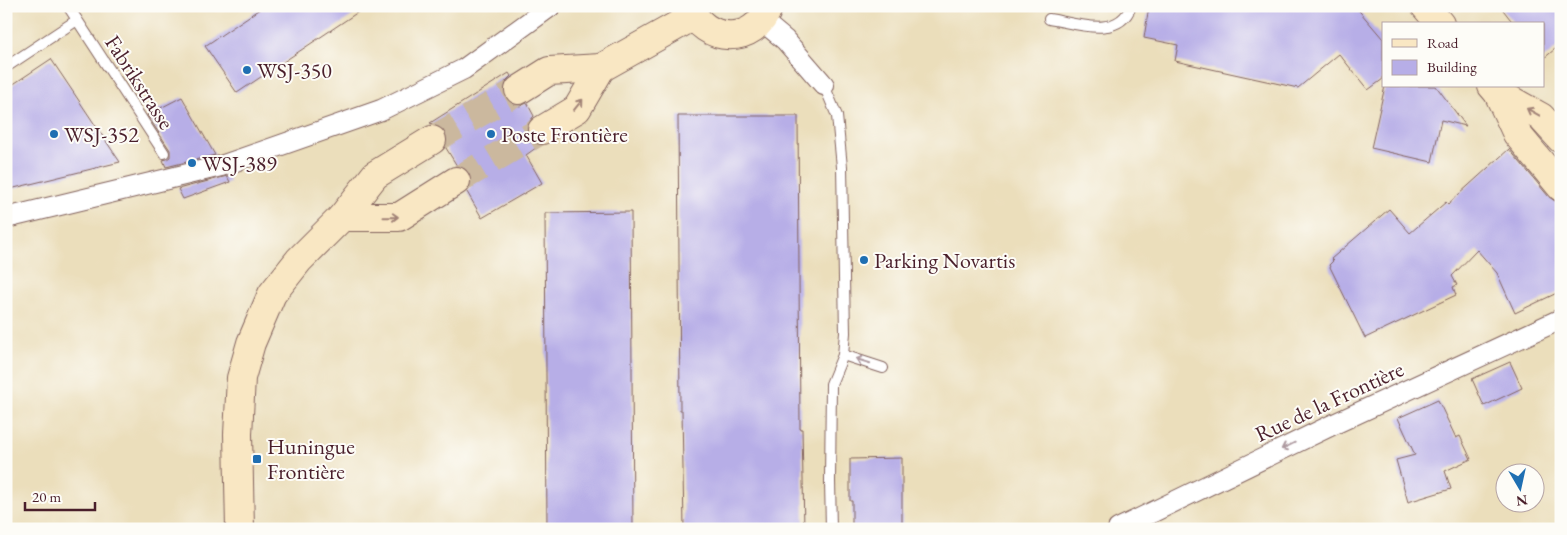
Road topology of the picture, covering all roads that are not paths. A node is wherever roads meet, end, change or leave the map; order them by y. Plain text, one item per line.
1 (68, 6) edge
2 (551, 6) edge
3 (1131, 6) edge
4 (1425, 6) edge
5 (691, 11) edge
6 (765, 13) edge
7 (1049, 18) dead end
8 (77, 20) junction
9 (1438, 22) edge
10 (6, 67) edge
11 (601, 68) junction
12 (824, 84) joint
13 (520, 90) tunnel mouth
14 (1495, 90) edge
15 (542, 130) tunnel mouth
16 (1561, 139) edge
17 (432, 140) tunnel mouth
18 (164, 153) dead end
19 (456, 181) tunnel mouth
20 (1561, 187) edge
21 (342, 217) junction
22 (6, 218) edge
23 (1561, 319) edge
24 (843, 355) junction
25 (883, 368) dead end
26 (240, 529) edge
27 (831, 529) edge
28 (1118, 529) edge

1 - 8 lane, Fabrikstrasse
2 - 22 street
3 - 7 lane
4 - 9 main road
5 - 6 main road
5 - 11 main road
6 - 12 street
8 - 10 lane
8 - 18 lane, Fabrikstrasse
11 - 13 main road
15 -> 11 main road
12 - 24 lane
16 -> 14 main road
14 - 20 main road
17 - 21 main road
21 -> 19 main road
21 - 26 main road
23 -> 28 street, Rue de la Frontière
25 -> 24 lane
24 - 27 lane

